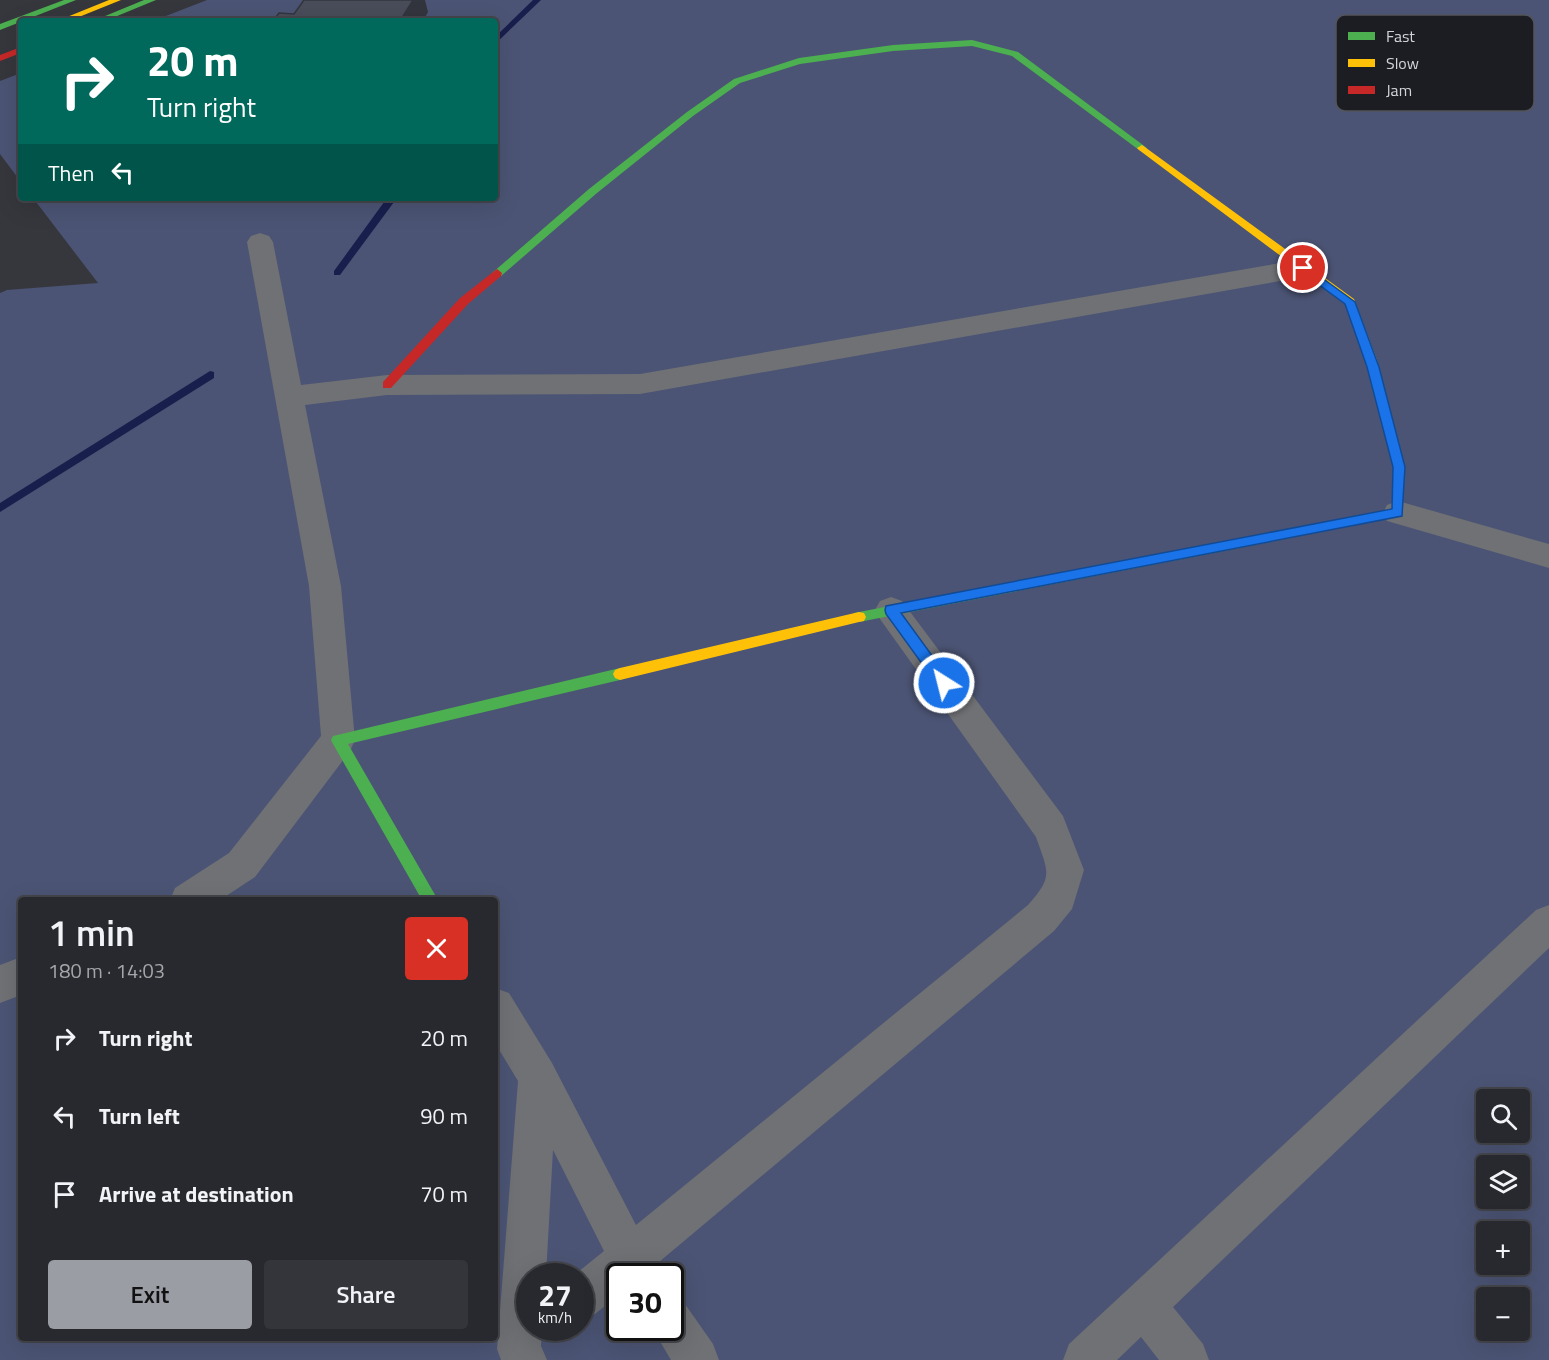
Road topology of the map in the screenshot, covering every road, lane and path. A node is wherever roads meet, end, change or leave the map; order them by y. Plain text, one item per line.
1 (72, 0) edge
2 (117, 0) edge
3 (152, 0) edge
4 (24, 18) edge
5 (69, 18) edge
6 (105, 18) edge
7 (18, 20) edge
8 (0, 27) edge
9 (18, 49) edge
10 (0, 58) edge
11 (260, 242) dead end
12 (1303, 268) junction
13 (387, 385) junction
14 (290, 397) junction
15 (1398, 513) junction
16 (1549, 556) edge
17 (891, 610) junction
18 (339, 740) junction
19 (193, 897) edge
20 (428, 897) edge
21 (1549, 923) edge
22 (18, 977) edge
23 (0, 984) edge
24 (498, 1012) edge
25 (538, 1077) junction
26 (634, 1263) edge
27 (643, 1263) edge
28 (1144, 1306) junction
29 (684, 1340) edge
30 (523, 1349) edge
31 (698, 1360) edge
32 (1085, 1360) edge
33 (1187, 1360) edge

1 - 4 street
2 - 5 street
3 - 6 street
7 - 8 street
9 - 10 street
11 - 14 street
12 - 13 street
12 - 13 street
12 - 15 street
13 - 14 street
14 - 18 street
15 - 16 street
15 - 17 street
17 - 18 street
17 - 27 street
18 - 19 street
18 - 20 street
21 - 28 street
22 - 23 street
24 - 25 street
25 - 26 street
25 - 30 street
28 - 32 street
28 - 33 street
29 - 31 street

